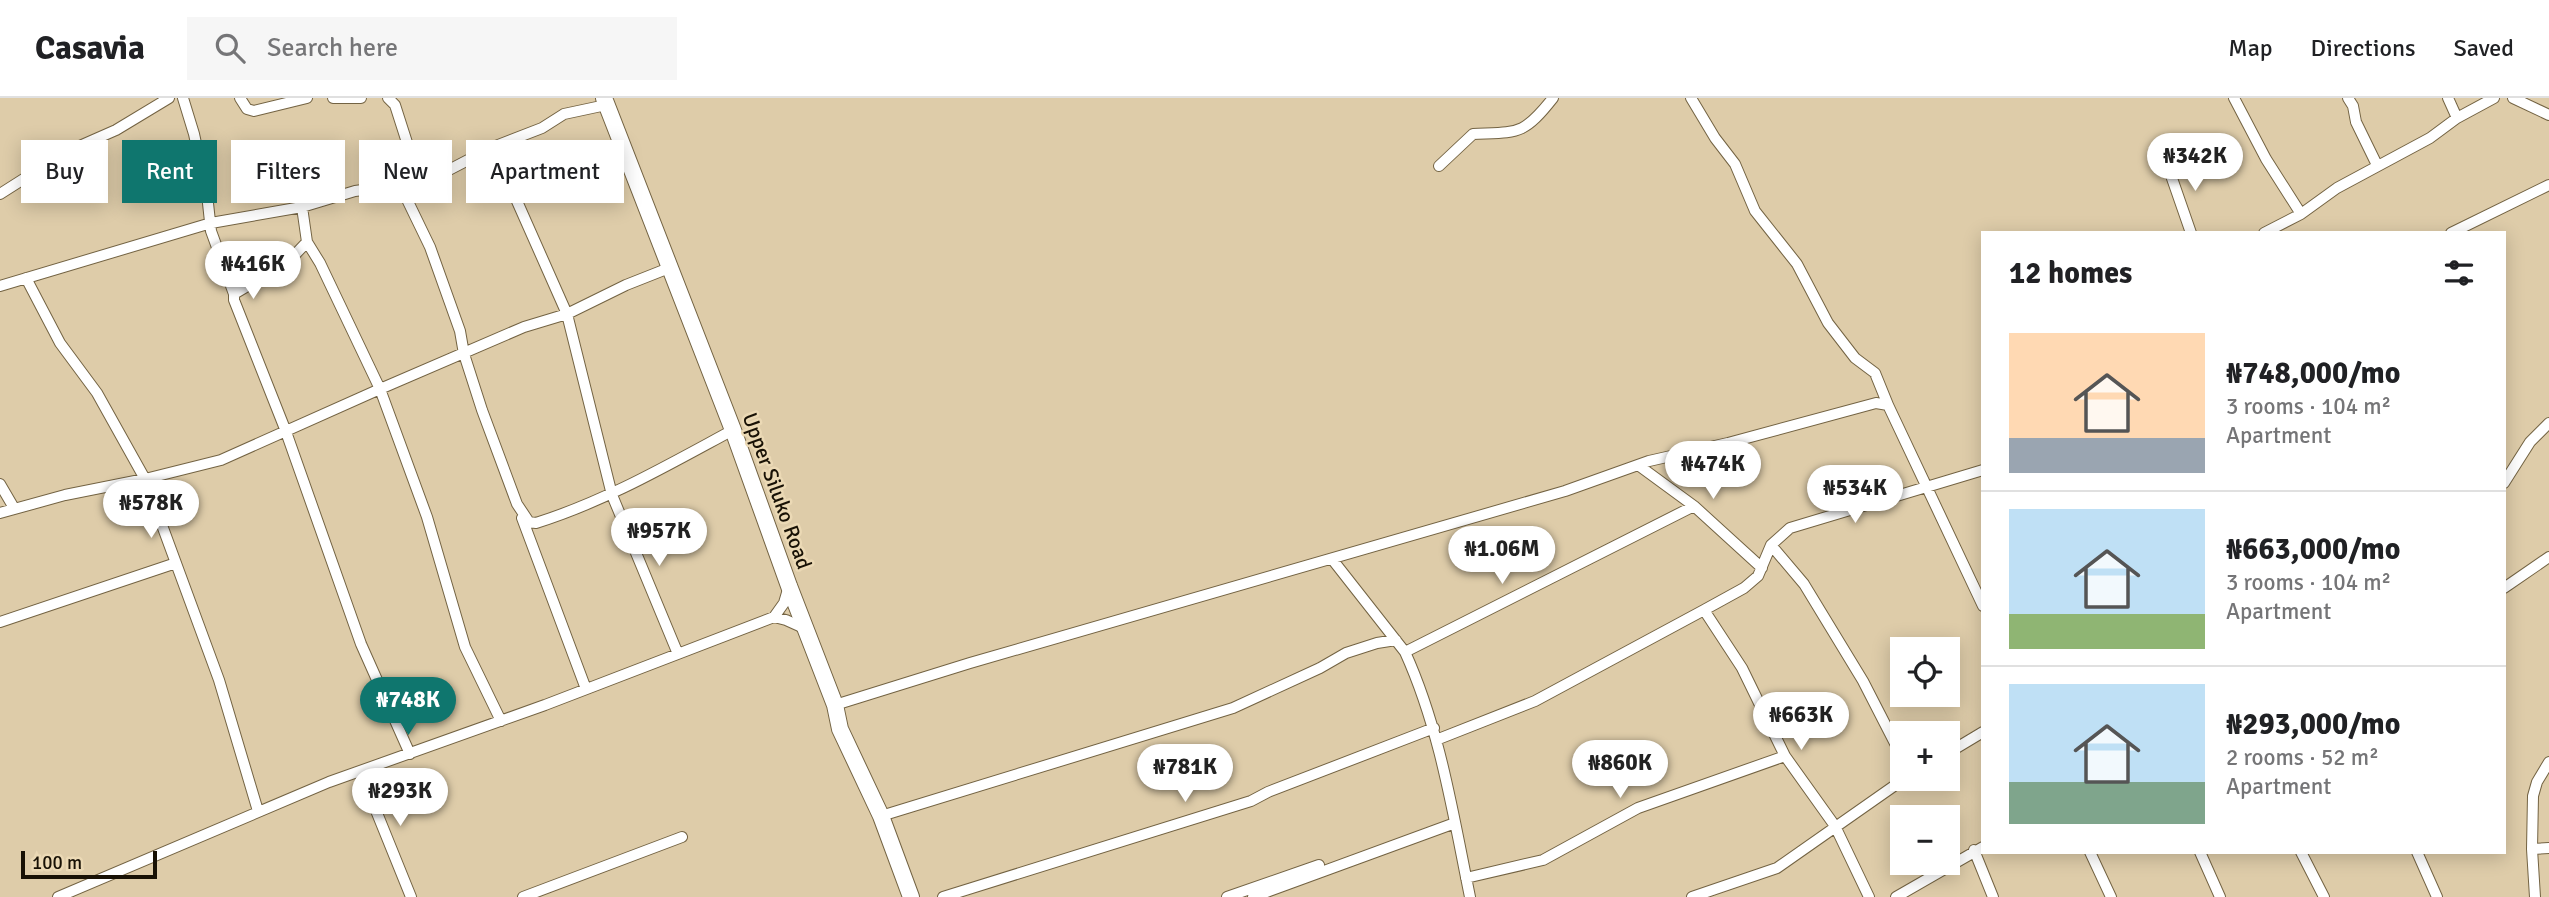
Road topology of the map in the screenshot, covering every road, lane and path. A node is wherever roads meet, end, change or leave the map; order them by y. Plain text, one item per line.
1 (169, 98) edge
2 (183, 98) edge
3 (240, 98) edge
4 (307, 98) edge
5 (332, 98) edge
6 (361, 98) edge
7 (388, 98) edge
8 (1553, 98) edge
9 (1691, 98) edge
10 (2234, 98) edge
11 (2348, 98) edge
12 (2448, 98) edge
13 (2494, 98) edge
14 (2513, 98) edge
15 (605, 101) edge
16 (2549, 115) edge
17 (2457, 118) junction
18 (406, 140) edge
19 (511, 140) edge
20 (2166, 161) dead end
21 (2377, 165) junction
22 (1439, 166) dead end
23 (2549, 185) edge
24 (359, 190) edge
25 (0, 194) edge
26 (409, 203) edge
27 (518, 203) edge
28 (302, 207) junction
29 (2301, 214) junction
30 (211, 223) junction
31 (2190, 231) edge
32 (2268, 231) edge
33 (2455, 231) edge
34 (307, 242) junction
35 (669, 268) junction
36 (26, 278) junction
37 (0, 285) edge
38 (234, 294) junction
39 (567, 314) junction
40 (464, 354) junction
41 (380, 389) junction
42 (1888, 405) junction
43 (2549, 423) edge
44 (285, 429) junction
45 (733, 430) junction
46 (1639, 465) junction
47 (1981, 471) edge
48 (145, 479) junction
49 (2506, 480) edge
50 (0, 484) edge
51 (1929, 488) junction
52 (612, 495) junction
53 (517, 504) junction
54 (1694, 506) junction
55 (14, 508) junction
56 (0, 513) edge
57 (1771, 545) junction
58 (2549, 557) edge
59 (1332, 559) junction
60 (176, 563) junction
61 (1762, 568) junction
62 (789, 586) junction
63 (2506, 587) edge
64 (1981, 602) edge
65 (1704, 610) junction
66 (774, 617) junction
67 (0, 622) edge
68 (806, 629) junction
69 (1396, 640) junction
70 (1405, 652) junction
71 (678, 654) junction
72 (586, 689) junction
73 (835, 705) junction
74 (501, 722) junction
75 (1981, 733) edge
76 (1435, 734) junction
77 (1890, 734) edge
78 (1960, 746) edge
79 (410, 754) junction
80 (1785, 756) junction
81 (2549, 762) edge
82 (360, 771) junction
83 (1890, 789) edge
84 (258, 811) junction
85 (881, 816) junction
86 (1455, 823) junction
87 (1835, 826) junction
88 (682, 837) dead end
89 (1978, 848) edge
90 (2549, 848) edge
91 (2532, 849) junction
92 (2091, 854) edge
93 (2201, 854) edge
94 (2302, 854) edge
95 (2418, 854) edge
96 (1319, 865) dead end
97 (1466, 878) junction
98 (58, 897) edge
99 (411, 897) edge
100 (523, 897) edge
101 (911, 897) edge
102 (943, 897) edge
103 (1227, 897) edge
104 (1253, 897) edge
105 (1470, 897) edge
106 (1692, 897) edge
107 (1870, 897) edge
108 (1896, 897) edge
109 (1993, 897) edge
110 (2111, 897) edge
111 (2220, 897) edge
112 (2324, 897) edge
113 (2437, 897) edge
114 (2535, 897) edge

1 - 25 street
2 - 30 street
3 - 4 street
5 - 6 street
7 - 18 street
8 - 22 street
9 - 42 street
10 - 29 street
11 - 21 street
12 - 17 street
13 - 17 street
14 - 16 street
15 - 19 street
15 - 35 main road, Upper Siluko Road
17 - 21 street
20 - 31 street
21 - 29 street
23 - 33 street
24 - 28 street
26 - 40 street
27 - 39 street
28 - 30 street
28 - 34 street
29 - 32 street
30 - 36 street
30 - 38 street
34 - 38 street
34 - 41 street
35 - 39 street
35 - 45 main road, Upper Siluko Road
36 - 37 street
36 - 48 street
38 - 44 street
39 - 40 street
39 - 52 street
40 - 41 street
40 - 53 street
41 - 44 street
41 - 74 street
42 - 46 street
42 - 51 street
43 - 49 street
44 - 48 street
44 - 79 street
45 - 52 street
45 - 62 main road, Upper Siluko Road
46 - 54 street
46 - 59 street
47 - 51 street
48 - 55 street
48 - 60 street
50 - 55 street
51 - 57 street
51 - 64 street
52 - 53 street
52 - 71 street
53 - 72 street
54 - 61 street
54 - 70 street
55 - 56 street
57 - 61 street
57 - 77 street
58 - 63 street
59 - 69 street
59 - 73 street
60 - 67 street
60 - 84 street
61 - 65 street
62 - 66 street
62 - 68 main road, Upper Siluko Road
65 - 76 street
65 - 80 street
66 - 68 street
66 - 71 street
68 - 73 main road, Upper Siluko Road
69 - 70 street
69 - 85 street
70 - 76 street
71 - 72 street
72 - 74 street
73 - 85 main road, Upper Siluko Road
74 - 79 street
75 - 78 street
76 - 86 street
76 - 102 street
79 - 82 street
80 - 87 street
80 - 97 street
81 - 91 street
82 - 84 street
82 - 99 street
83 - 87 street
84 - 98 street
85 - 101 main road, Upper Siluko Road
86 - 97 street
86 - 104 street
87 - 106 street
87 - 107 street
88 - 100 street
89 - 108 street
89 - 109 street
90 - 91 street
91 - 114 street
92 - 110 street
93 - 111 street
94 - 112 street
95 - 113 street
96 - 103 street
97 - 105 street

